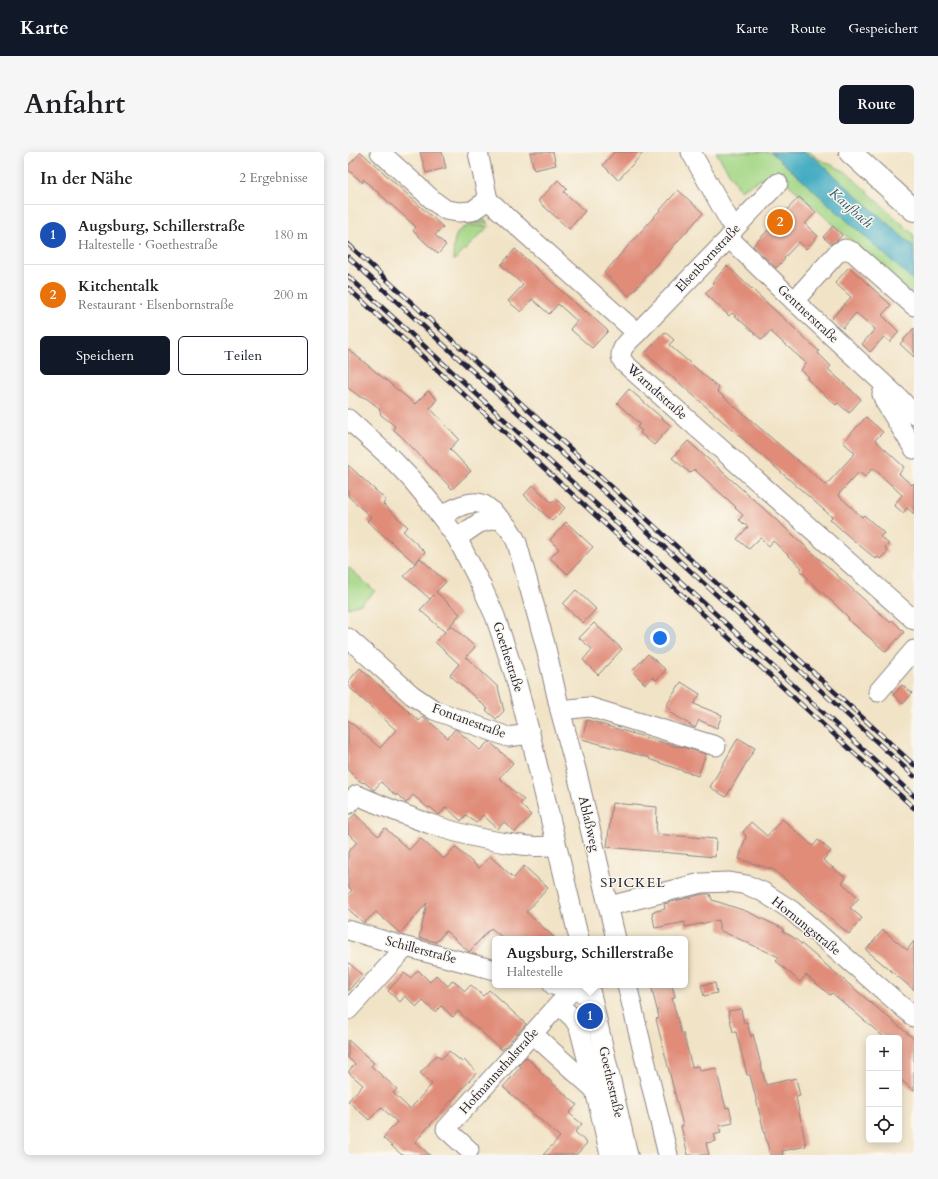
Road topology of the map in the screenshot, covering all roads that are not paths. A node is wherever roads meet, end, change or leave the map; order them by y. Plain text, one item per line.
1 (380, 152) edge
2 (478, 152) edge
3 (691, 152) edge
4 (850, 152) edge
5 (778, 183) dead end
6 (488, 200) junction
7 (914, 210) edge
8 (732, 234) junction
9 (794, 301) junction
10 (914, 306) edge
11 (637, 333) junction
12 (887, 387) junction
13 (914, 414) edge
14 (348, 420) edge
15 (914, 449) edge
16 (441, 516) junction
17 (498, 518) junction
18 (457, 538) junction
19 (914, 620) edge
20 (351, 647) edge
21 (914, 650) edge
22 (878, 692) dead end
23 (560, 710) junction
24 (530, 734) junction
25 (716, 746) dead end
26 (348, 804) edge
27 (556, 845) junction
28 (609, 906) junction
29 (348, 930) edge
30 (578, 936) edge
31 (615, 936) edge
32 (406, 947) junction
33 (492, 969) edge
34 (572, 988) edge
35 (628, 988) edge
36 (585, 990) edge
37 (559, 1005) junction
38 (348, 1010) edge
39 (914, 1017) edge
40 (533, 1034) junction
41 (595, 1090) junction
42 (469, 1150) dead end
43 (610, 1155) edge
44 (628, 1155) edge
45 (668, 1155) edge

1 - 6 street
2 - 6 street
3 - 8 street, Gentnerstraße
4 - 7 main road
5 - 8 street, Elsenbornstraße
6 - 11 street
8 - 9 street, Gentnerstraße
8 - 11 street, Elsenbornstraße
9 - 10 street
9 - 12 street, Gentnerstraße
11 - 19 street, Warndtstraße
12 - 13 street, Gentnerstraße
12 - 15 street
14 - 16 street, Goethestraße
16 - 17 street, Ablaßweg
16 - 18 street, Goethestraße
17 - 18 street
17 - 23 street, Ablaßweg
18 - 24 street, Goethestraße
20 - 24 street, Fontanestraße
21 - 22 street
23 - 25 street
23 - 28 street, Ablaßweg
24 - 27 street, Goethestraße
26 - 27 street
27 - 30 street, Goethestraße
28 - 31 street, Ablaßweg
28 - 39 street, Hornungstraße
29 - 32 street, Schillerstraße
32 - 33 street, Schillerstraße
32 - 38 street
34 - 36 street
35 - 45 street
36 - 37 street, Hofmannsthalstraße
36 - 44 street, Goethestraße
37 - 40 street, Hofmannsthalstraße
37 - 41 street, Goethestraße
40 - 41 street, Goethestraße
40 - 42 street, Hofmannsthalstraße
41 - 43 street, Goethestraße

